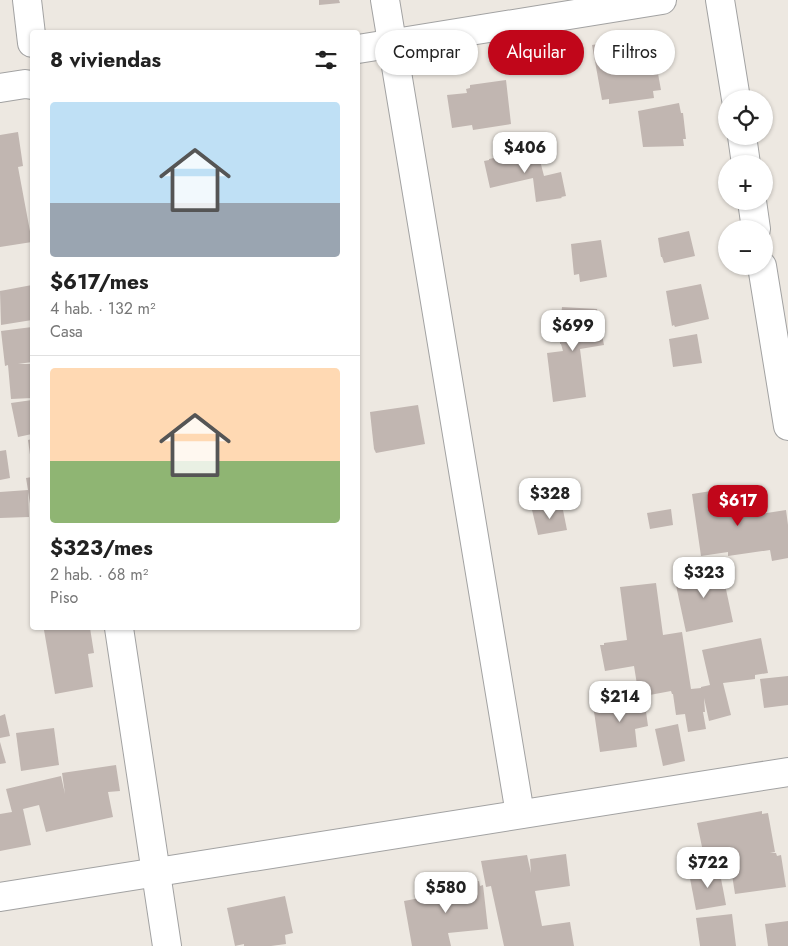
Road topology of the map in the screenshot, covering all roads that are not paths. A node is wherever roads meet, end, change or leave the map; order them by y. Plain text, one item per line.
1 (26, 0) edge
2 (385, 0) edge
3 (662, 0) edge
4 (720, 0) edge
5 (30, 30) edge
6 (389, 30) edge
7 (473, 30) edge
8 (375, 46) edge
9 (360, 49) edge
10 (396, 75) edge
11 (30, 85) edge
12 (0, 88) edge
13 (735, 90) edge
14 (763, 275) edge
15 (788, 426) edge
16 (119, 630) edge
17 (788, 772) edge
18 (520, 814) junction
19 (156, 872) junction
20 (0, 897) edge
21 (167, 946) edge

1 - 5 street
2 - 6 street
3 - 7 street
4 - 13 street
8 - 9 street
10 - 18 street
11 - 12 street
14 - 15 street
16 - 19 street
17 - 18 street
18 - 19 street
19 - 20 street
19 - 21 street

